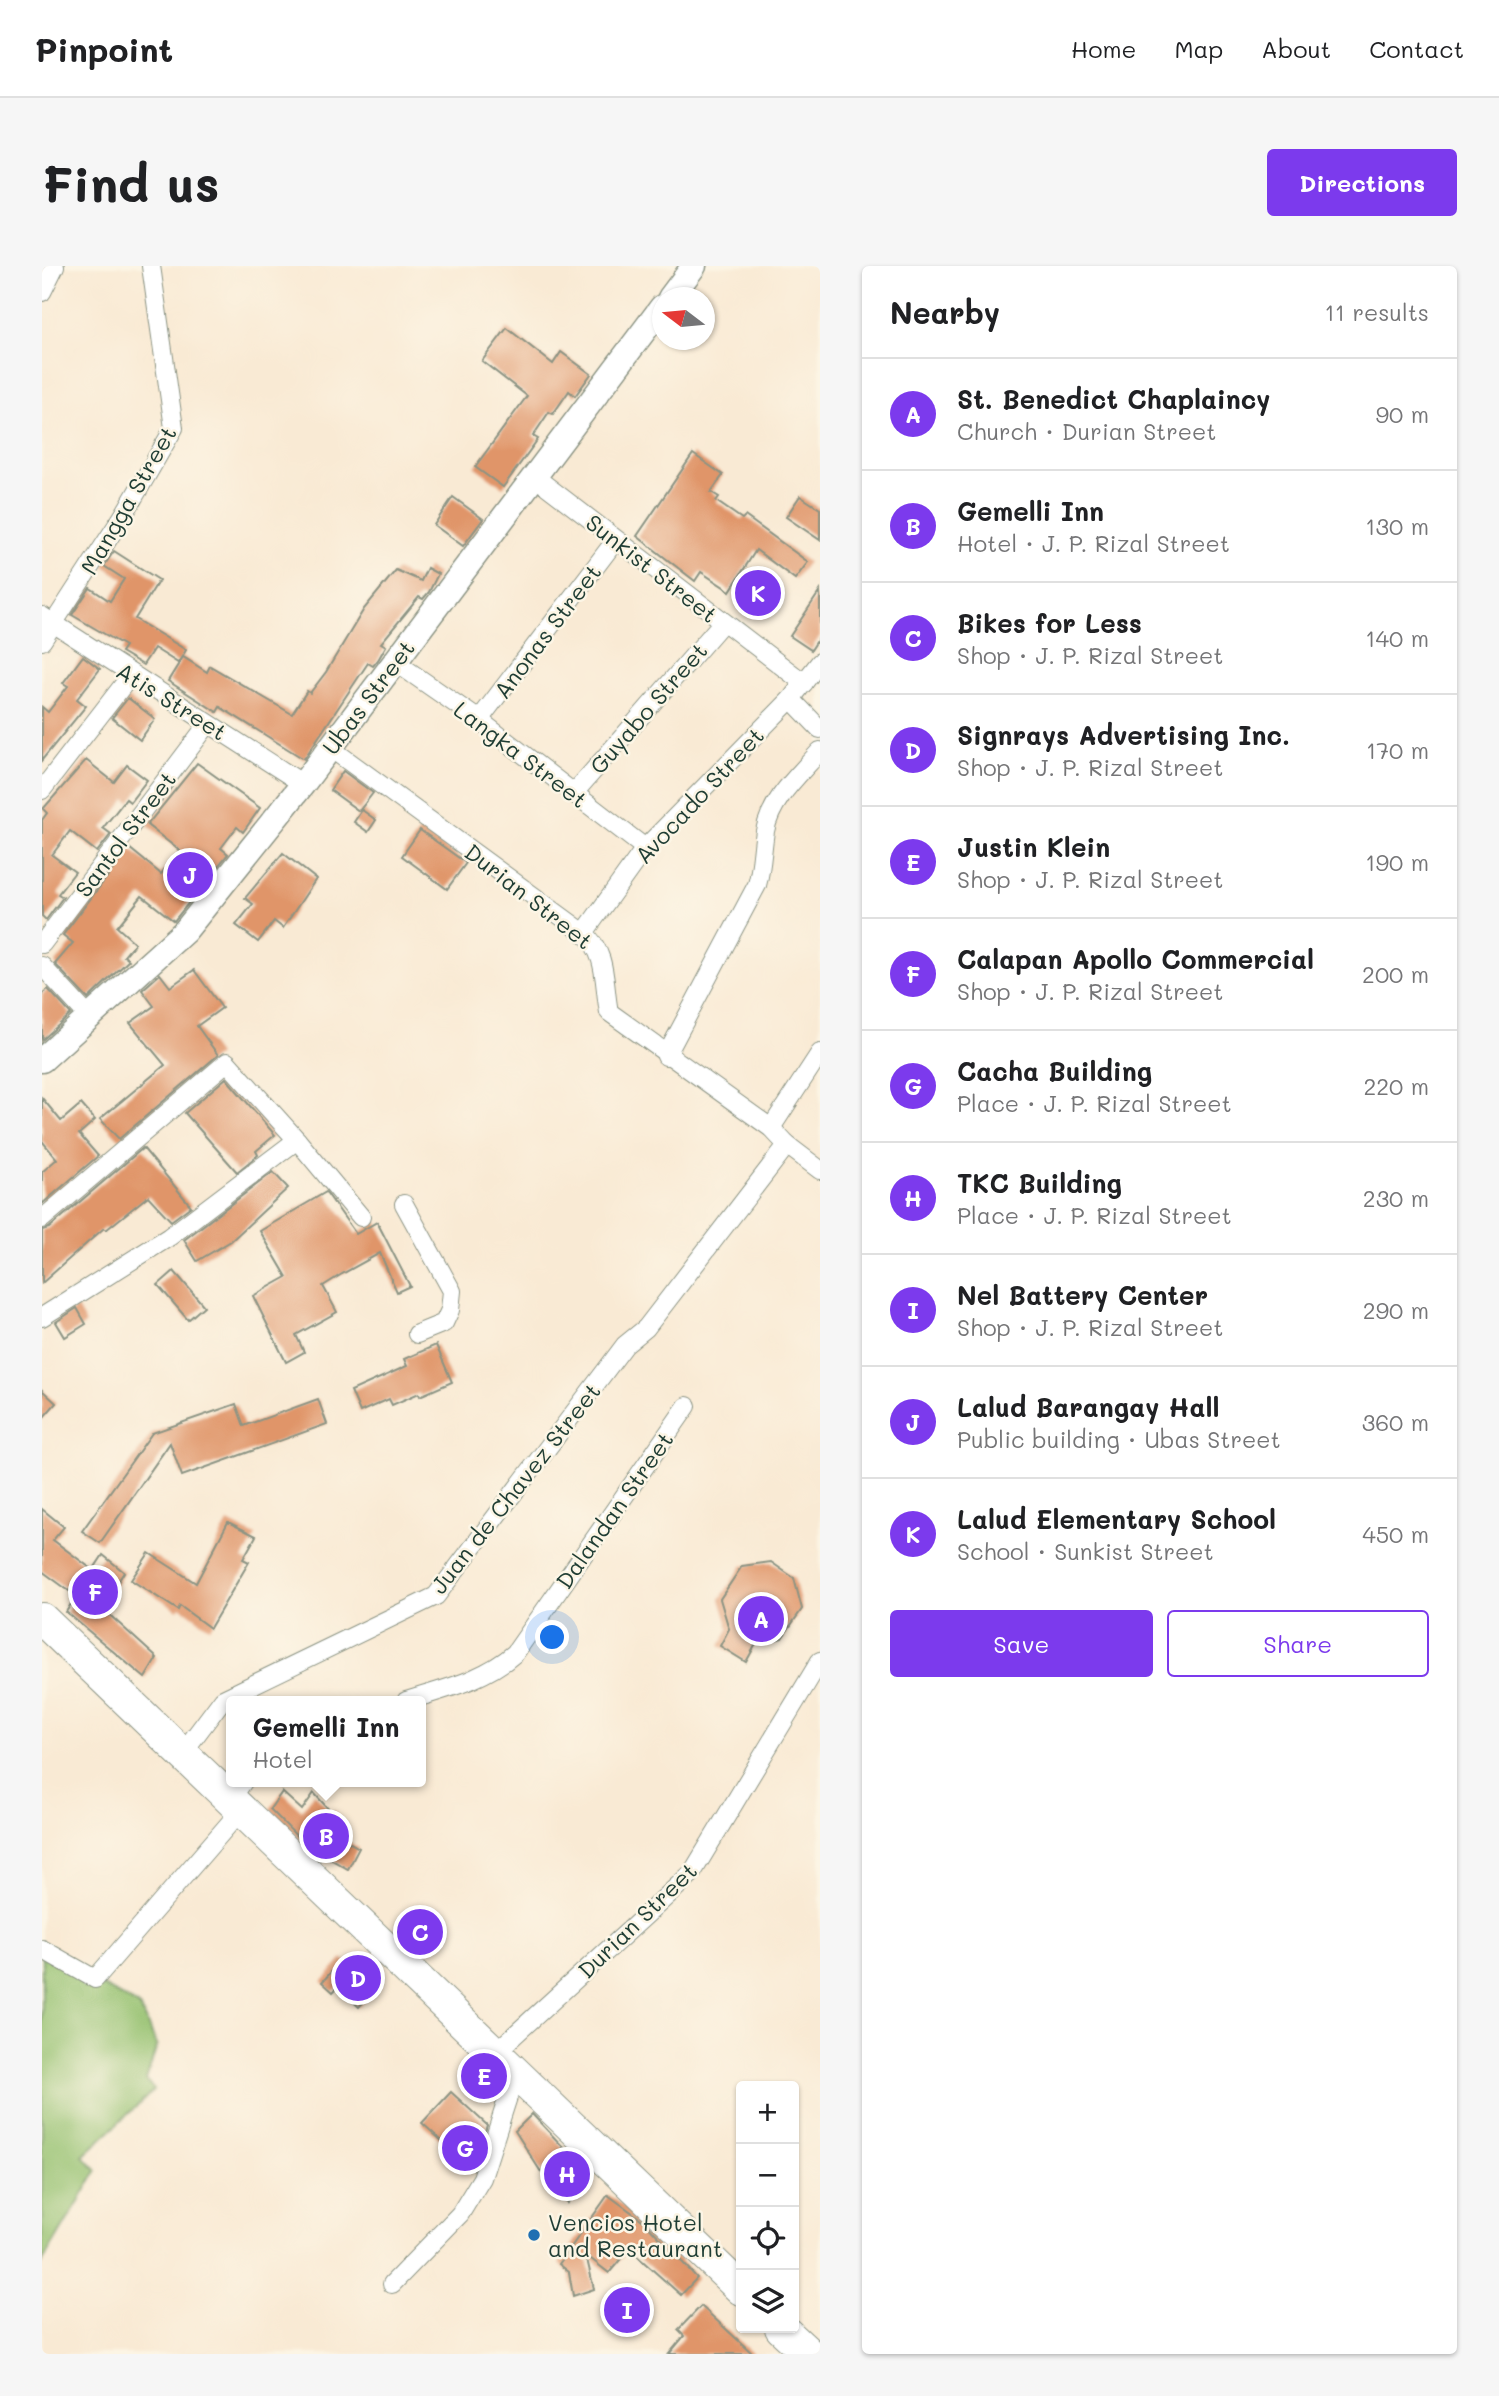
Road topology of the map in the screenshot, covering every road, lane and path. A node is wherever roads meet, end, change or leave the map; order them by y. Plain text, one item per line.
1 (55, 266) edge
2 (151, 266) edge
3 (694, 266) edge
4 (678, 287) edge
5 (42, 292) edge
6 (652, 322) edge
7 (535, 477) junction
8 (615, 541) junction
9 (48, 620) edge
10 (722, 622) junction
11 (42, 641) edge
12 (394, 661) junction
13 (820, 662) edge
14 (131, 675) junction
15 (804, 683) junction
16 (791, 699) junction
17 (479, 720) junction
18 (208, 724) junction
19 (820, 729) edge
20 (329, 747) junction
21 (820, 751) edge
22 (303, 784) junction
23 (42, 790) edge
24 (574, 793) junction
25 (645, 848) junction
26 (584, 933) junction
27 (42, 944) edge
28 (42, 966) edge
29 (90, 1017) junction
30 (820, 1053) edge
31 (666, 1056) junction
32 (42, 1060) edge
33 (771, 1128) junction
34 (297, 1140) junction
35 (787, 1145) junction
36 (820, 1170) edge
37 (404, 1203) dead end
38 (361, 1217) dead end
39 (42, 1219) edge
40 (42, 1317) edge
41 (417, 1334) dead end
42 (687, 1406) dead end
43 (42, 1619) edge
44 (820, 1661) edge
45 (229, 1696) edge
46 (421, 1696) edge
47 (226, 1698) edge
48 (181, 1755) junction
49 (238, 1797) edge
50 (42, 1949) edge
51 (506, 2062) junction
52 (391, 2284) dead end
53 (736, 2285) edge
54 (786, 2333) edge
55 (809, 2354) edge

1 - 5 street
2 - 9 street, Mangga Street
3 - 4 street
6 - 7 street, Ubas Street
7 - 8 street, Sunkist Street
7 - 12 street, Ubas Street
8 - 10 street, Sunkist Street
8 - 17 street, Anonas Street
9 - 11 street, Mangga Street
9 - 14 street, Atis Street
10 - 15 street, Sunkist Street
10 - 24 street, Guyabo Street
12 - 17 street, Langka Street
12 - 20 street, Ubas Street
13 - 15 street, Avocado Street
14 - 18 street, Atis Street
14 - 23 street
15 - 16 street, Avocado Street
16 - 19 street
16 - 25 street, Avocado Street
17 - 24 street, Langka Street
18 - 22 street, Atis Street
18 - 27 street, Santol Street
20 - 22 street, Ubas Street
20 - 26 street, Durian Street
21 - 31 street
22 - 29 street, Ubas Street
24 - 25 street, Langka Street
25 - 26 street, Avocado Street
26 - 31 street, Durian Street
28 - 29 street
29 - 32 street, Ubas Street
30 - 33 street
31 - 33 street, Durian Street
33 - 35 street, Durian Street
34 - 38 street
34 - 39 street
34 - 40 street
35 - 36 street, Durian Street
35 - 45 street, Juan de Chavez Street
37 - 41 street
42 - 46 street, Dalandan Street
43 - 48 highway
44 - 51 street, Durian Street
47 - 48 street, Juan de Chavez Street
48 - 49 highway
49 - 50 street
49 - 51 highway
51 - 52 street
51 - 53 highway
54 - 55 highway

